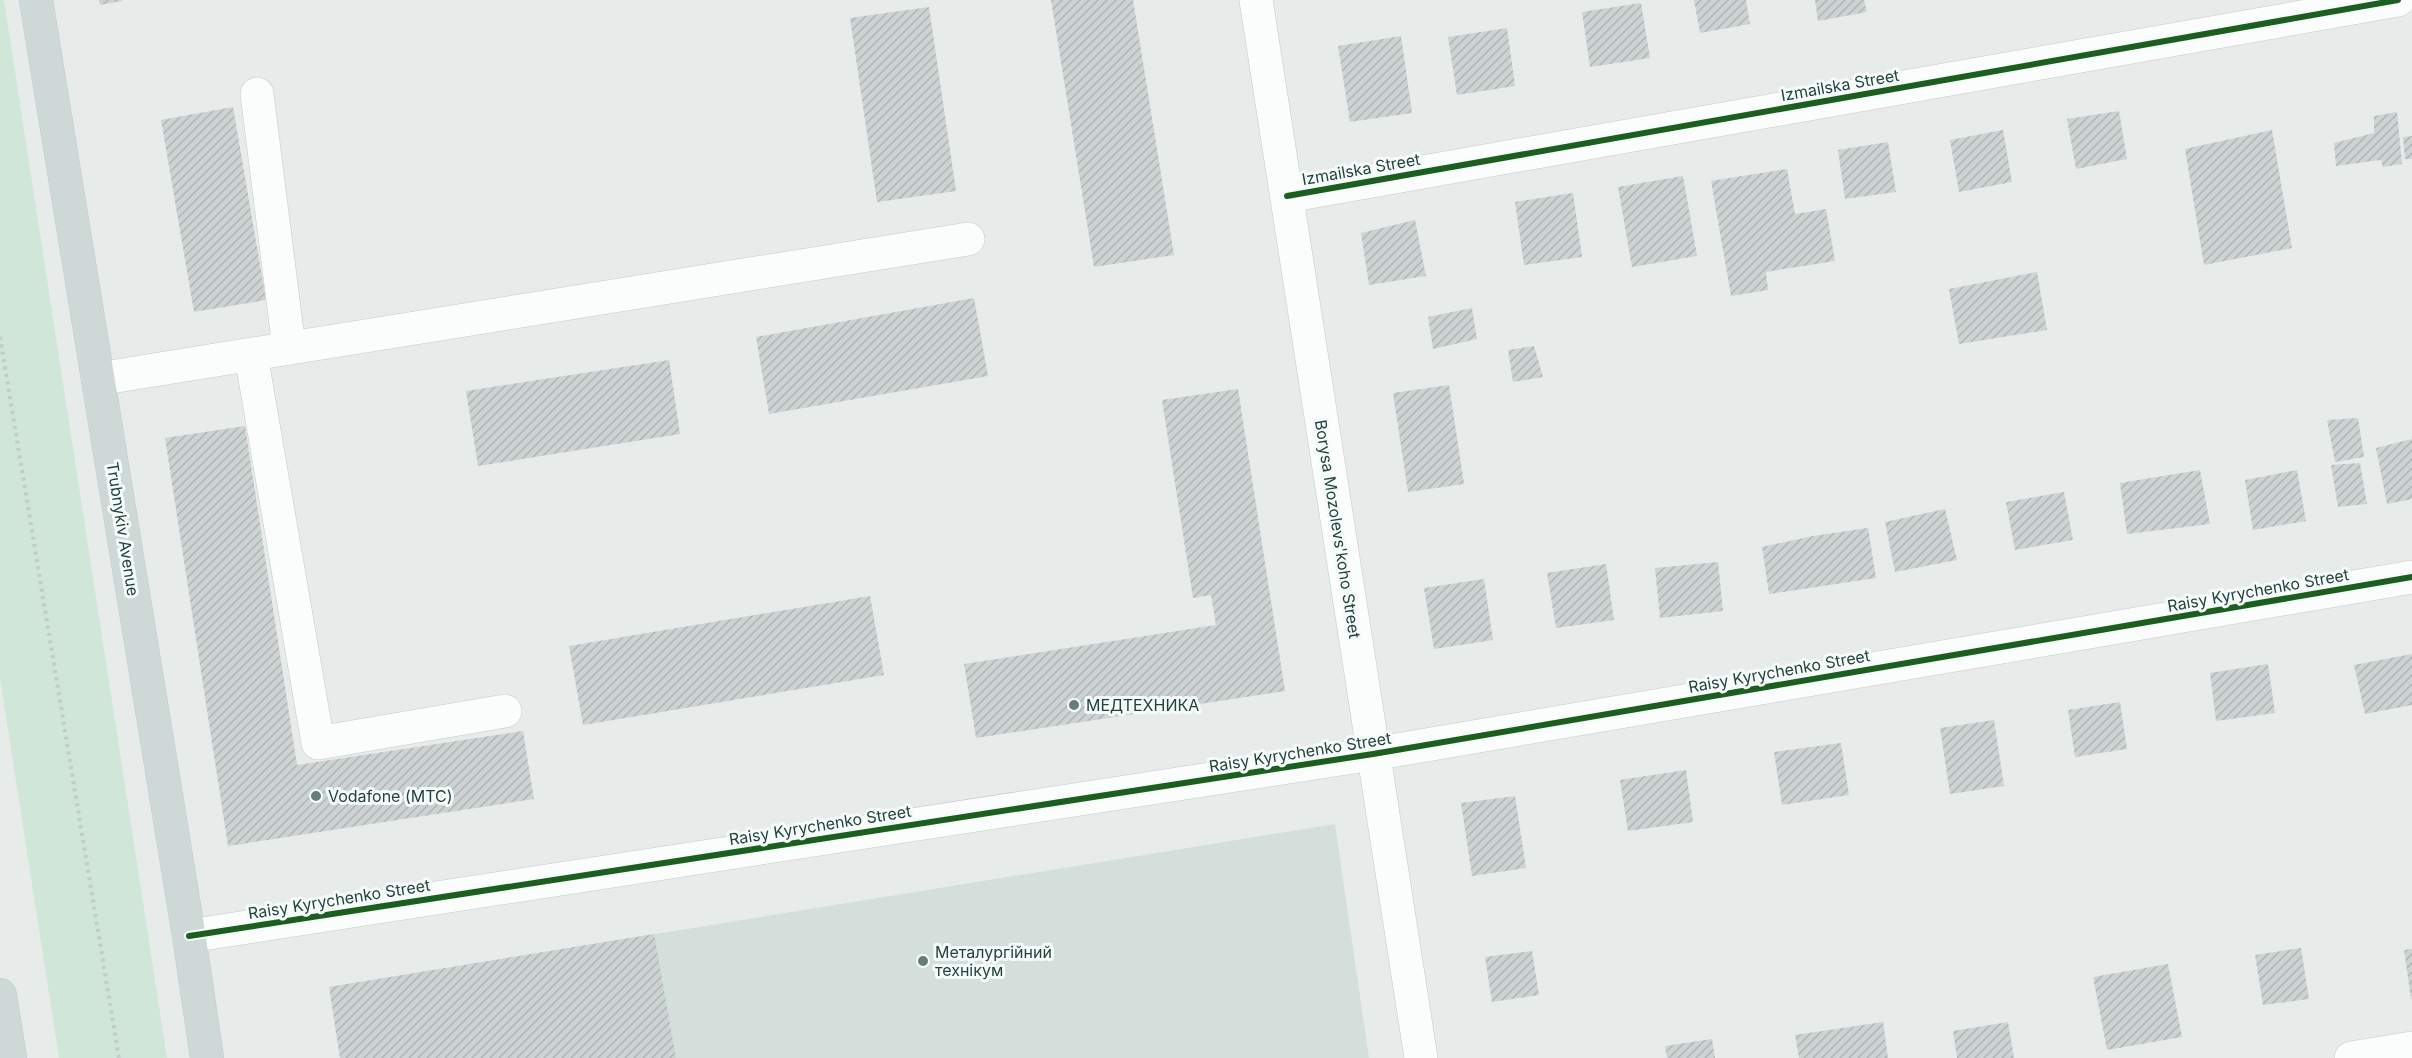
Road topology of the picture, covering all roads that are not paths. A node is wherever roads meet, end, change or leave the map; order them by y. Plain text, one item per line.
1 (36, 0) edge
2 (1256, 0) edge
3 (2398, 0) edge
4 (257, 93) dead end
5 (1287, 196) junction
6 (968, 238) dead end
7 (289, 348) junction
8 (251, 355) junction
9 (98, 379) junction
10 (2412, 578) edge
11 (505, 711) dead end
12 (1373, 754) junction
13 (189, 936) junction
14 (0, 995) edge
15 (2412, 1048) edge
16 (10, 1058) edge
17 (207, 1058) edge
18 (1421, 1058) edge
19 (2351, 1058) edge

1 - 9 main road, Trubnykiv Avenue
2 - 5 street, Borysa Mozolevs'koho Street
3 - 5 street, Izmailska Street
4 - 7 street
5 - 12 street, Borysa Mozolevs'koho Street
6 - 7 street
7 - 8 street
8 - 9 street
8 - 11 street
9 - 13 main road, Trubnykiv Avenue
10 - 12 street, Raisy Kyrychenko Street
12 - 13 street, Raisy Kyrychenko Street
12 - 18 street, Borysa Mozolevs'koho Street
13 - 17 main road, Trubnykiv Avenue
14 - 16 main road
15 - 19 street

